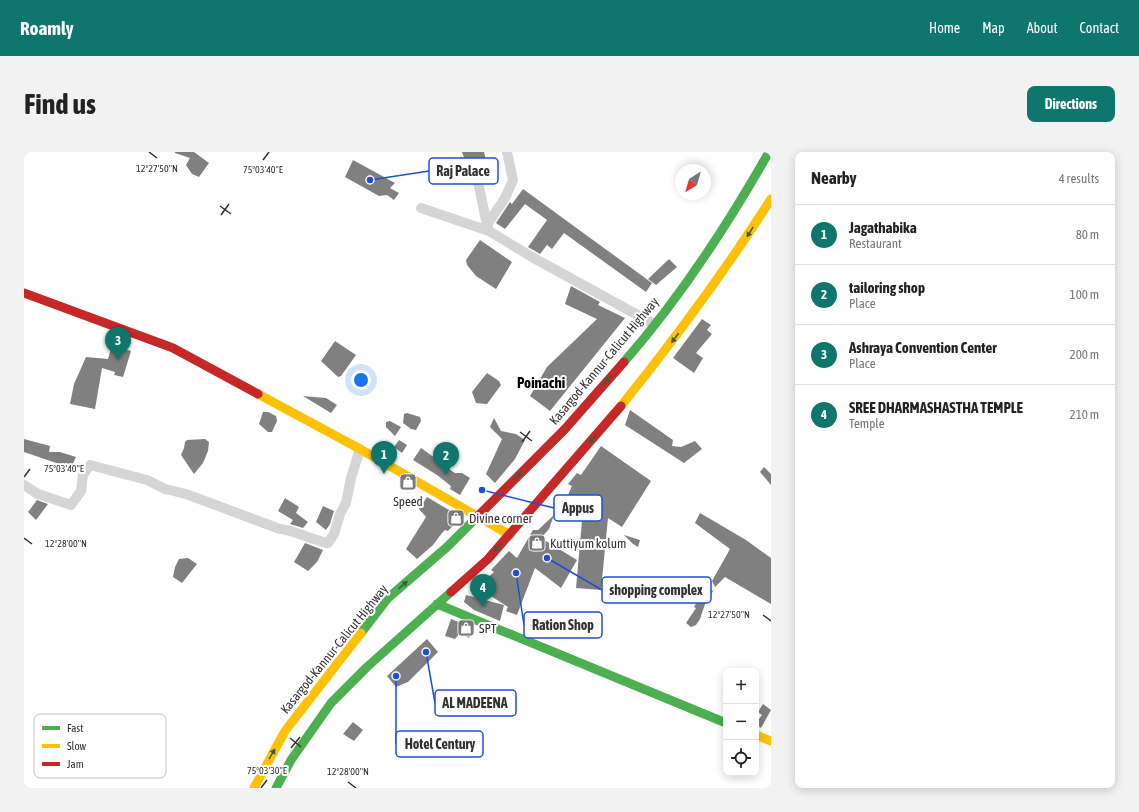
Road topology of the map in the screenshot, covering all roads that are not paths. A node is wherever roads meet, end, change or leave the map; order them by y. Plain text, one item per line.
1 (507, 152) edge
2 (769, 152) edge
3 (476, 172) dead end
4 (771, 199) edge
5 (421, 208) dead end
6 (488, 228) junction
7 (24, 293) edge
8 (654, 324) junction
9 (360, 449) junction
10 (24, 485) edge
11 (477, 516) junction
12 (510, 535) junction
13 (437, 604) junction
14 (723, 722) edge
15 (759, 736) edge
16 (771, 742) edge
17 (254, 788) edge
18 (276, 788) edge

1 - 6 street
2 - 8 main road, Kasargod-Kannur-Calicut Highway
3 - 6 street
4 -> 12 main road
5 - 6 street
6 - 8 street
7 - 9 main road
11 -> 8 main road, Kasargod-Kannur-Calicut Highway
9 - 10 street
9 - 11 main road
11 - 12 main road
17 -> 11 main road, Kasargod-Kannur-Calicut Highway
12 -> 13 main road
13 - 14 main road
13 - 18 main road
15 - 16 main road

